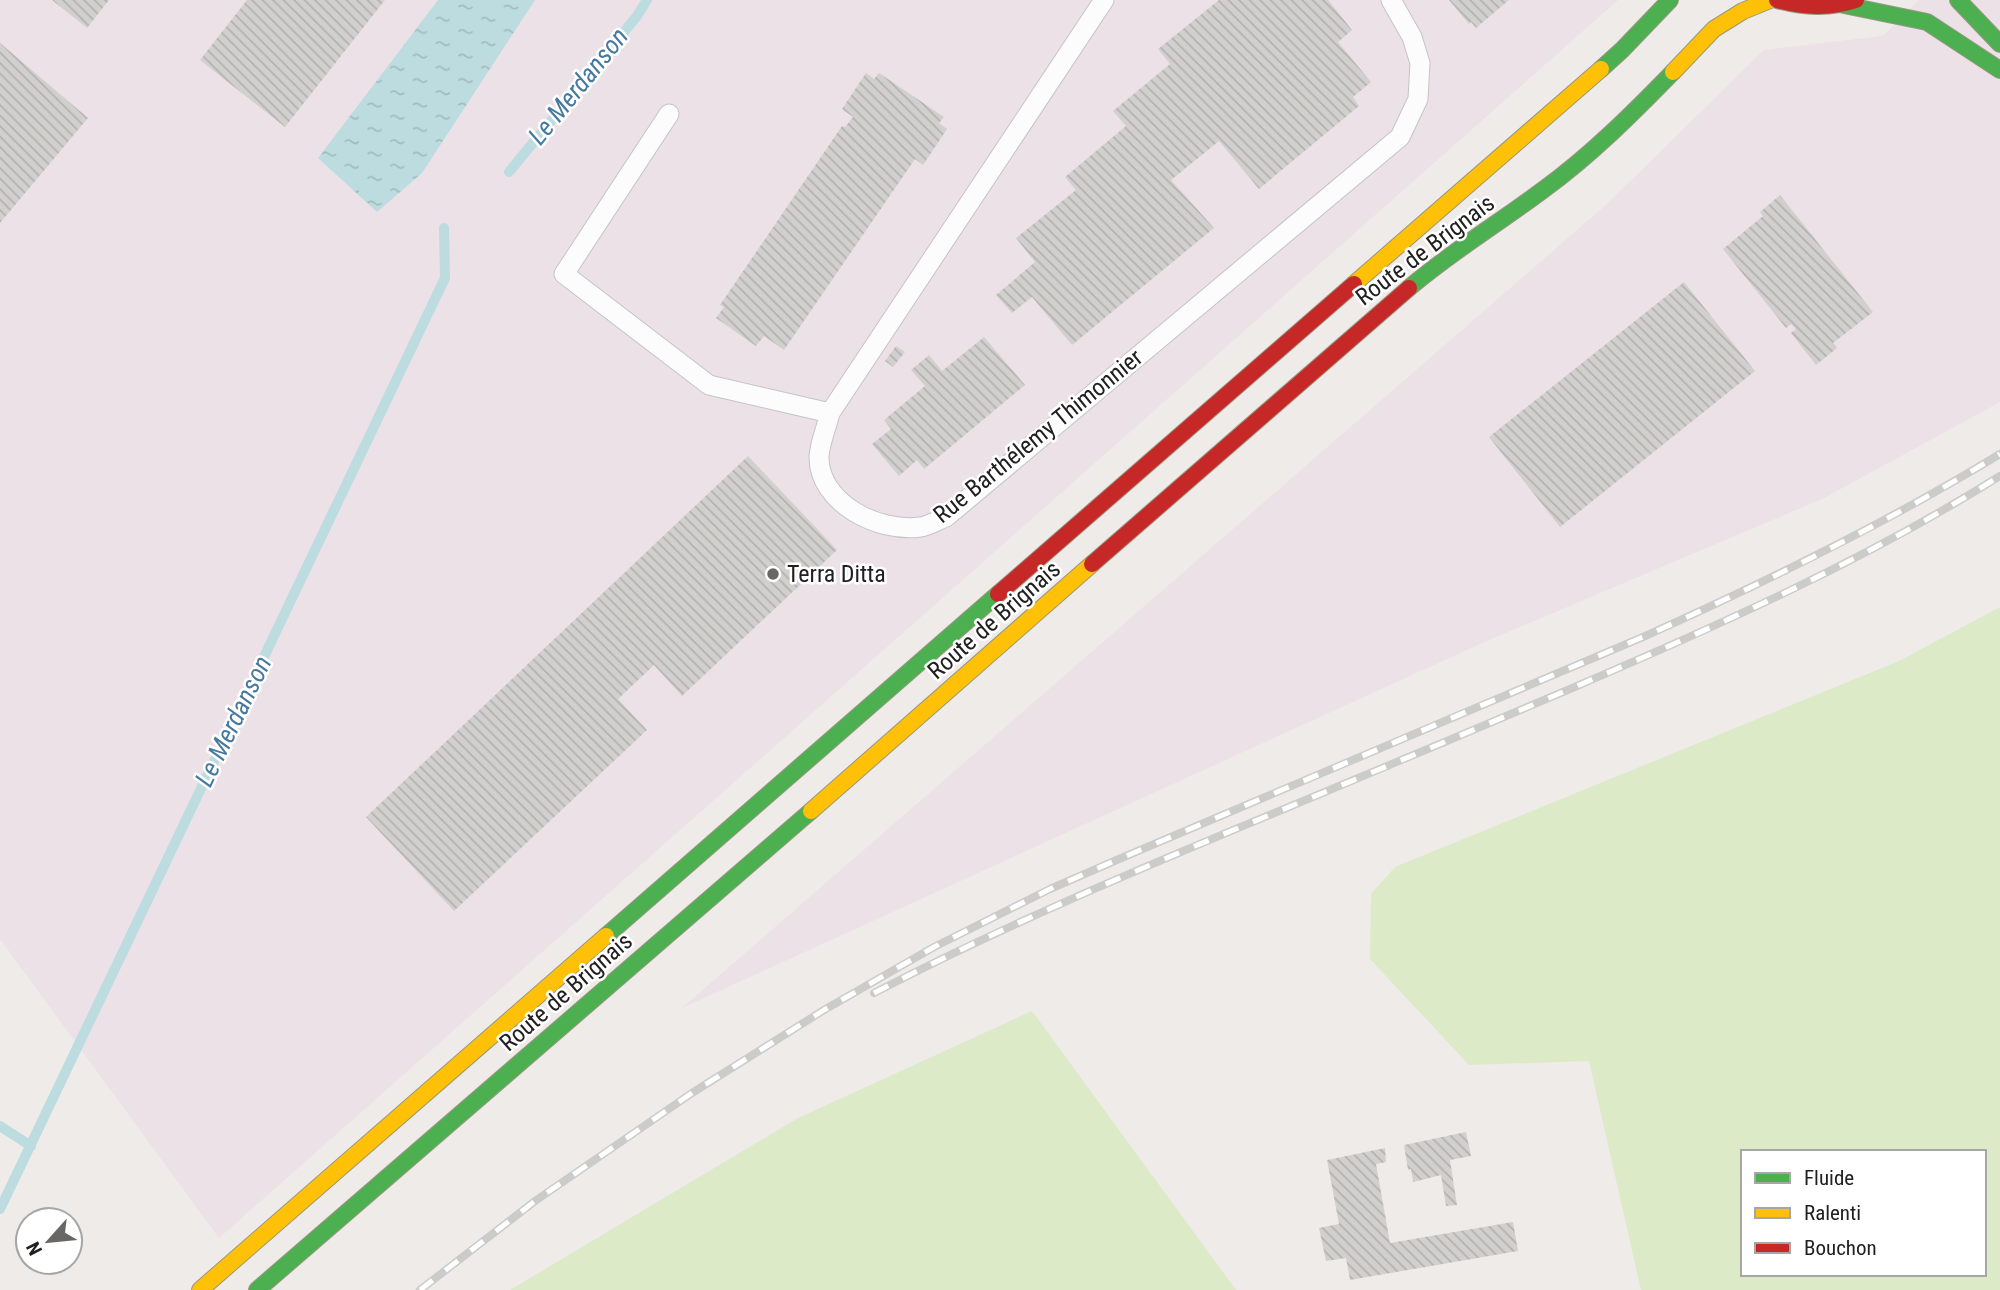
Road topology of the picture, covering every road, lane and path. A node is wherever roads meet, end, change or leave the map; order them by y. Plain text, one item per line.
1 (1104, 0) edge
2 (1391, 0) edge
3 (1671, 0) edge
4 (1770, 0) edge
5 (1777, 0) edge
6 (1958, 0) edge
7 (1850, 3) edge
8 (2000, 44) edge
9 (2000, 70) edge
10 (668, 114) dead end
11 (830, 413) junction
12 (200, 1290) edge
13 (257, 1290) edge

1 - 11 lane, Rue Barthélemy Thimonnier
2 - 11 lane, Rue Barthélemy Thimonnier
3 - 12 main road, Route de Brignais
4 - 13 main road, Route de Brignais
5 - 7 main road
6 - 8 main road
7 - 9 main road
10 - 11 lane

